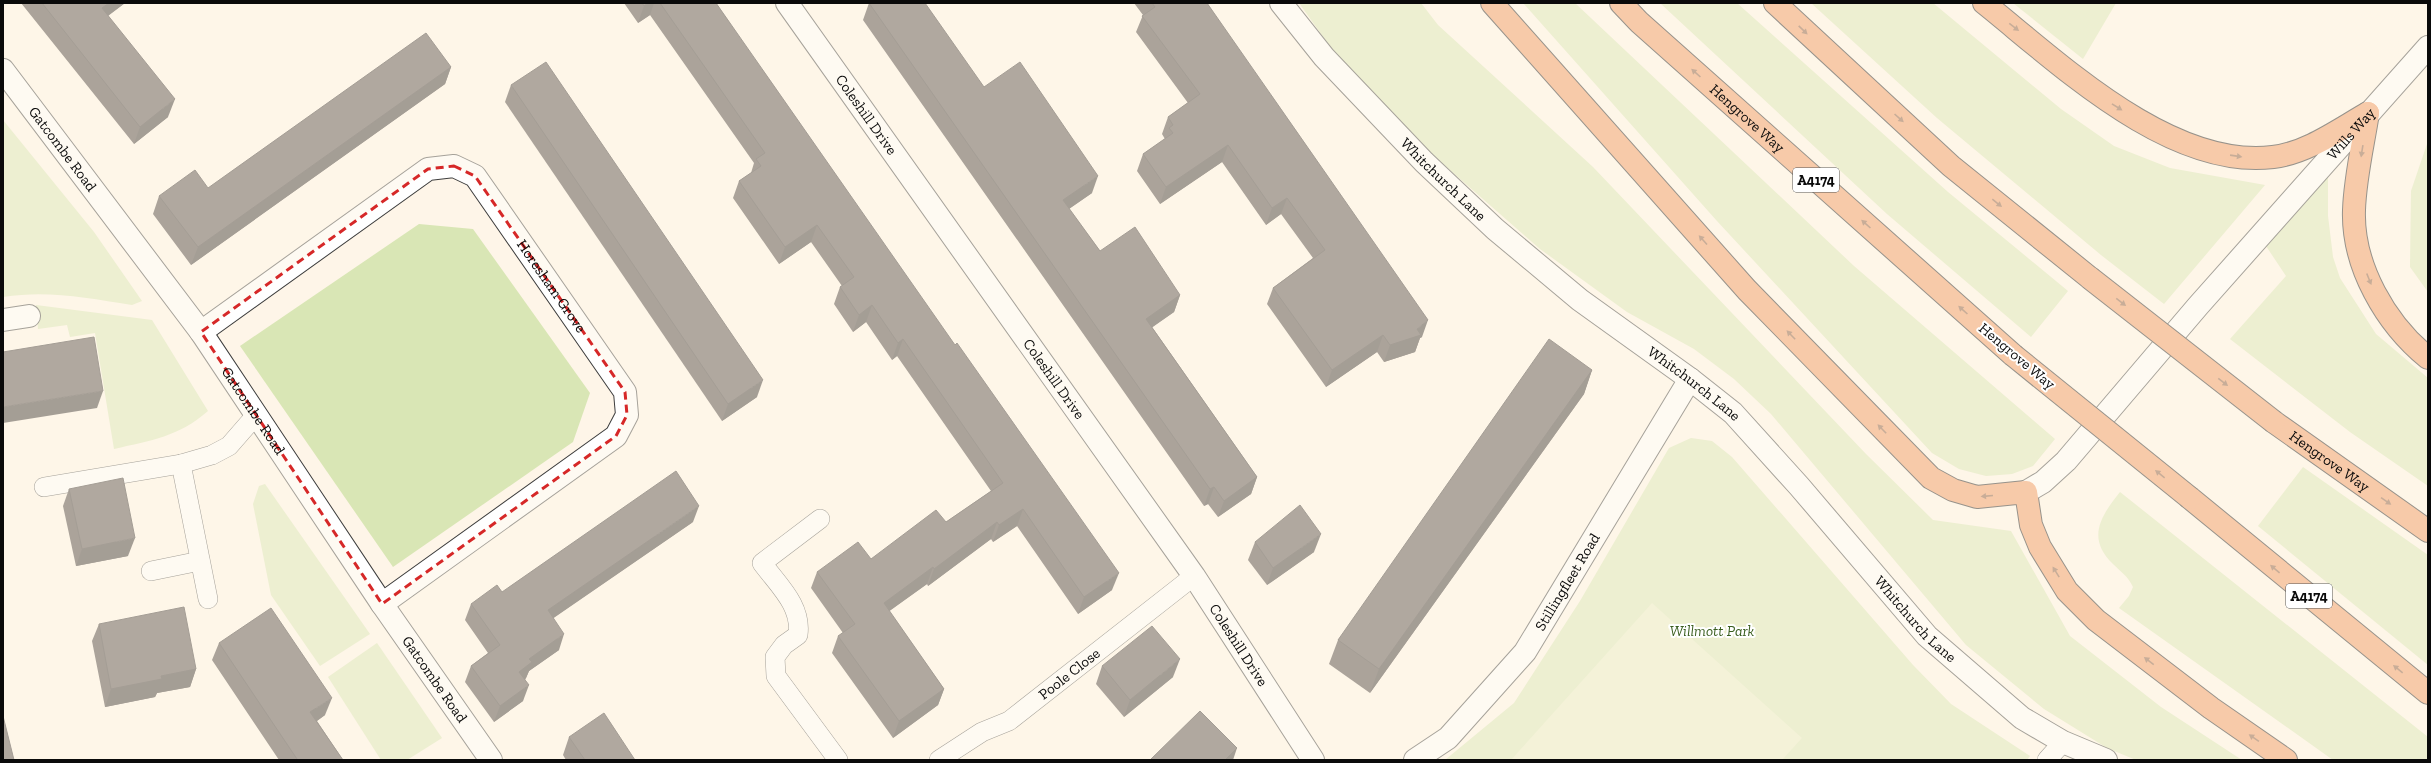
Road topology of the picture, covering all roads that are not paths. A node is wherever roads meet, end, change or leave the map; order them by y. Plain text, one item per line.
1 (787, 3) edge
2 (1281, 3) edge
3 (1492, 3) edge
4 (1621, 3) edge
5 (1775, 3) edge
6 (1984, 3) edge
7 (2428, 47) edge
8 (3, 70) edge
9 (2368, 113) junction
10 (29, 316) dead end
11 (3, 320) edge
12 (201, 332) junction
13 (2428, 358) edge
14 (1690, 379) junction
15 (256, 415) junction
16 (181, 464) junction
17 (44, 487) dead end
18 (2026, 492) junction
19 (820, 519) dead end
20 (2428, 531) edge
21 (200, 561) junction
22 (151, 571) dead end
23 (1194, 576) junction
24 (208, 599) dead end
25 (382, 604) junction
26 (2428, 693) edge
27 (2063, 742) junction
28 (491, 760) edge
29 (838, 760) edge
30 (939, 760) edge
31 (1313, 760) edge
32 (1416, 760) edge
33 (2047, 760) edge
34 (2106, 760) edge
35 (2286, 760) edge

1 - 23 street, Coleshill Drive
2 - 14 street, Whitchurch Lane
18 -> 3 highway
26 -> 4 highway, Hengrove Way / A4174, bridge
5 -> 20 highway, Hengrove Way, bridge
6 -> 9 highway
7 - 9 street, Wills Way
8 - 12 street, Gatcombe Road
9 -> 13 highway
9 - 18 street, Wills Way
10 - 11 street
12 - 15 street, Gatcombe Road
12 - 25 street, Horesham Grove
14 - 27 street, Whitchurch Lane
14 - 32 street, Stillingfleet Road
15 - 16 lane
15 - 25 street, Gatcombe Road
16 - 17 lane
16 - 21 lane
35 -> 18 highway
19 - 29 lane
21 - 22 lane
21 - 24 lane
23 - 30 lane, Poole Close
23 - 31 street, Coleshill Drive
25 - 28 street, Gatcombe Road
27 - 33 lane
27 - 34 street, Whitchurch Lane

